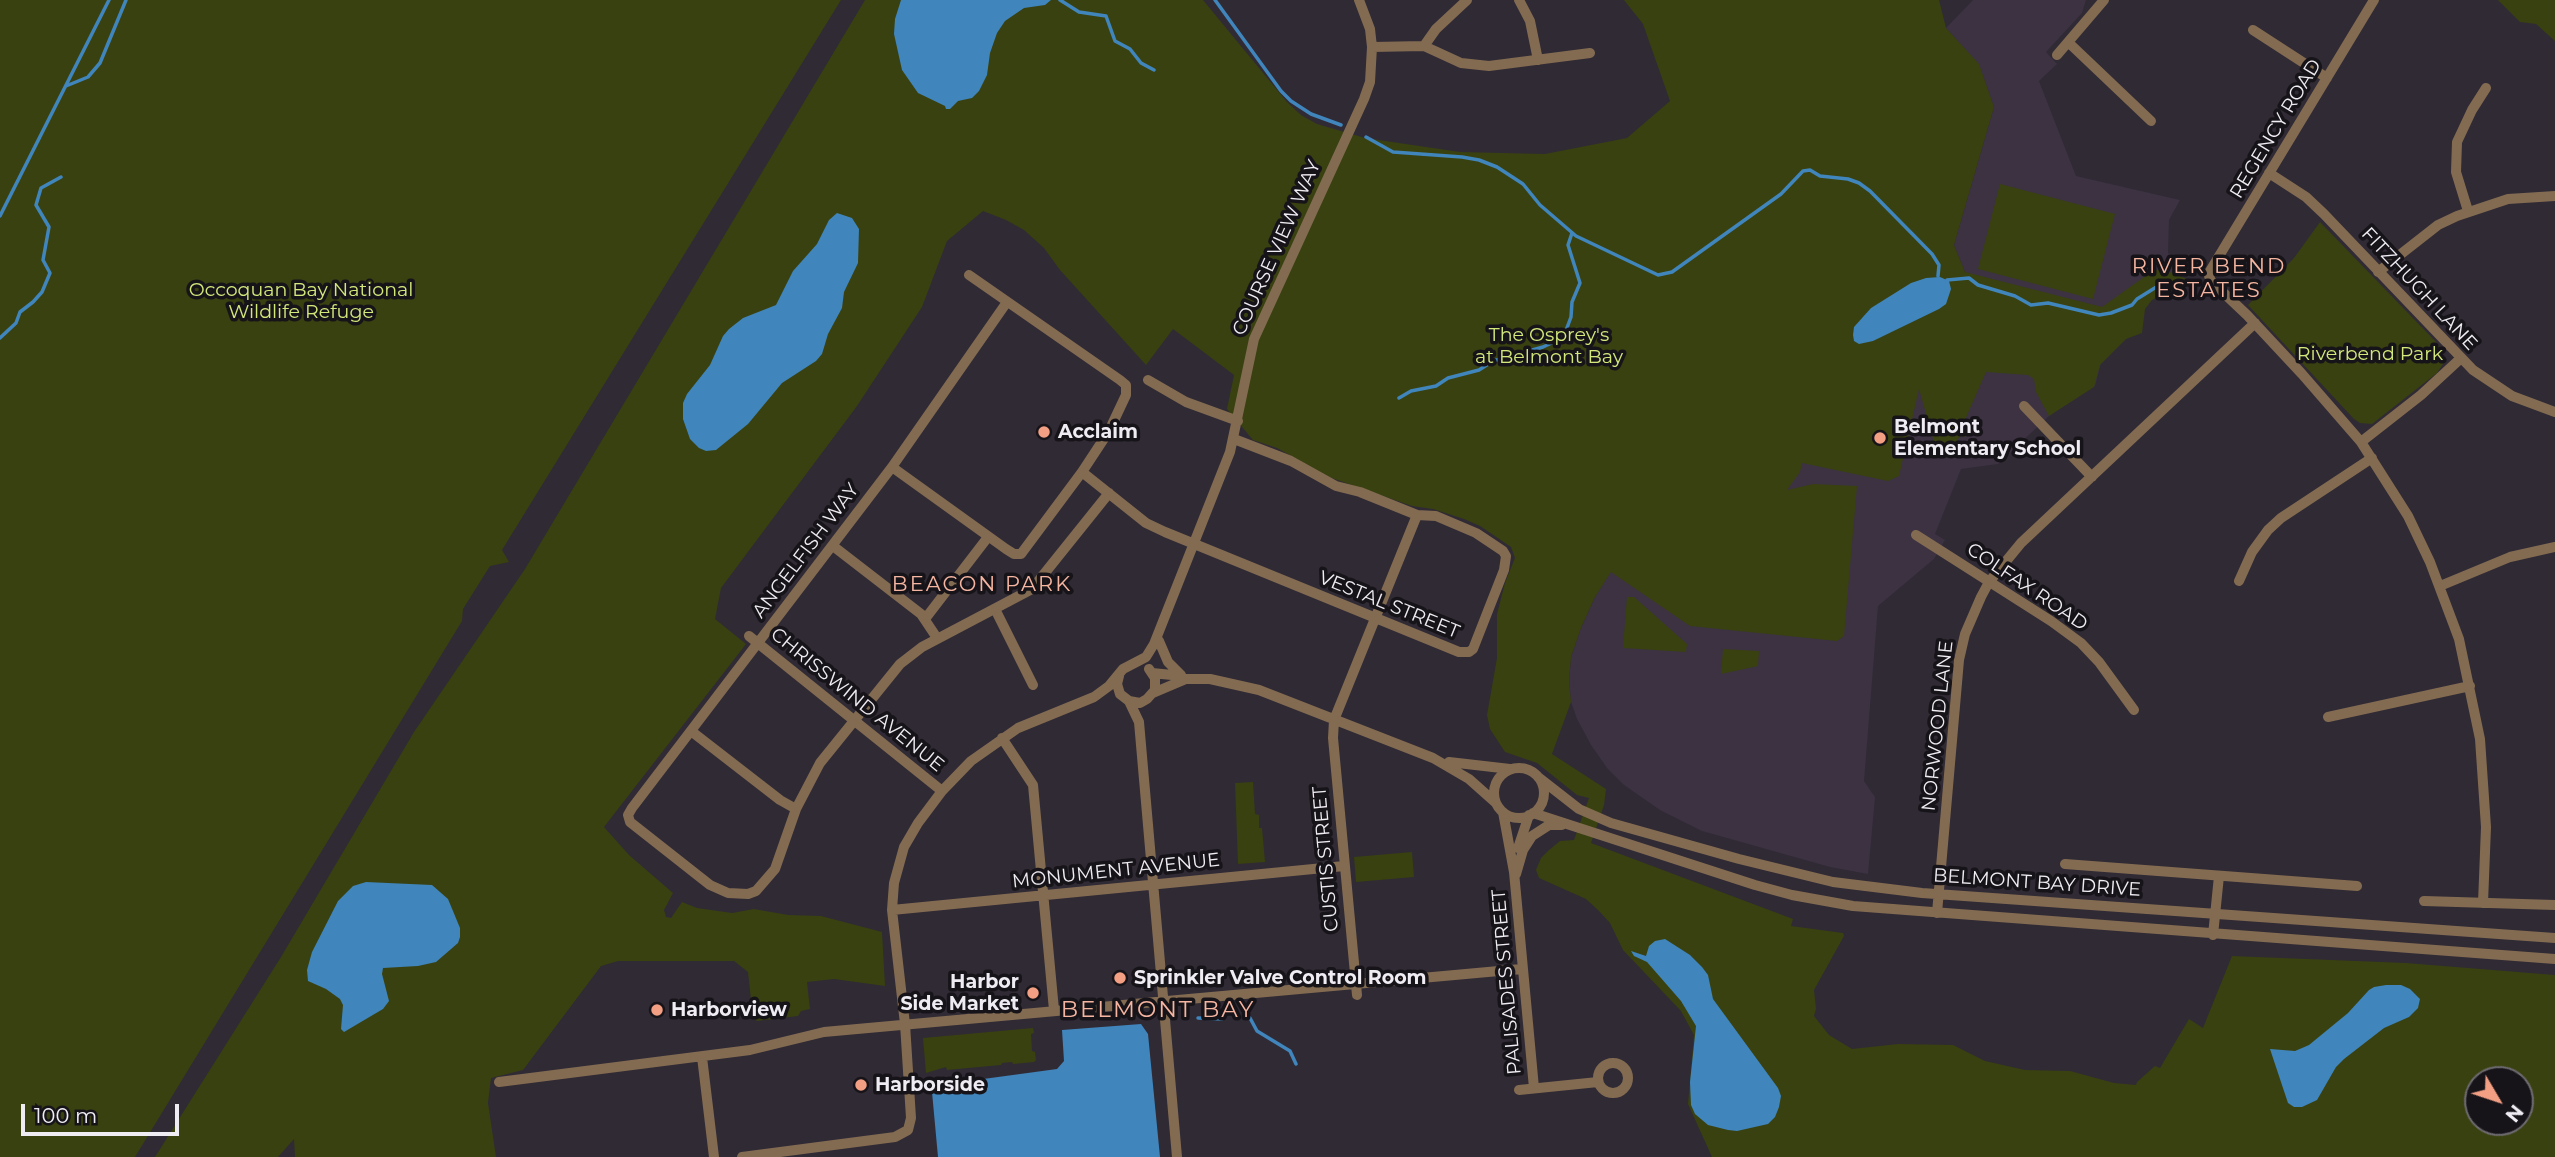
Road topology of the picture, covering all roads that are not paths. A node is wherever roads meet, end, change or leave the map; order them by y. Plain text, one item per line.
1 (1359, 0) edge
2 (1467, 0) edge
3 (1519, 0) edge
4 (2104, 0) edge
5 (2374, 0) edge
6 (2253, 30) dead end
7 (2069, 43) junction
8 (1424, 46) junction
9 (1372, 47) junction
10 (1590, 53) dead end
11 (2056, 55) dead end
12 (1538, 60) junction
13 (2327, 78) junction
14 (2486, 88) dead end
15 (2151, 121) dead end
16 (2269, 173) junction
17 (2555, 196) edge
18 (2468, 211) junction
19 (2378, 272) junction
20 (969, 275) dead end
21 (1007, 302) junction
22 (2255, 323) junction
23 (2460, 359) junction
24 (1148, 380) dead end
25 (2024, 406) dead end
26 (2555, 412) edge
27 (1238, 421) junction
28 (1234, 439) junction
29 (2361, 442) junction
30 (2372, 458) junction
31 (892, 467) junction
32 (1082, 472) junction
33 (2092, 477) junction
34 (1109, 493) junction
35 (1417, 515) junction
36 (1916, 536) dead end
37 (988, 537) junction
38 (1195, 545) junction
39 (833, 546) junction
40 (2555, 547) edge
41 (2239, 581) dead end
42 (1989, 582) junction
43 (2440, 586) junction
44 (995, 609) junction
45 (1375, 618) junction
46 (925, 619) junction
47 (1160, 635) junction
48 (937, 638) junction
49 (754, 640) junction
50 (1134, 664) junction
51 (1151, 671) junction
52 (1119, 676) junction
53 (1186, 679) junction
54 (1033, 685) dead end
55 (2470, 686) junction
56 (1150, 696) junction
57 (1094, 697) junction
58 (1126, 699) junction
59 (2134, 710) dead end
60 (2328, 716) dead end
61 (854, 719) junction
62 (1334, 720) junction
63 (1139, 722) junction
64 (691, 731) junction
65 (1002, 738) junction
66 (1433, 758) junction
67 (1511, 769) junction
68 (1538, 777) junction
69 (942, 791) junction
70 (1499, 808) junction
71 (796, 809) junction
72 (1531, 814) junction
73 (1573, 826) junction
74 (2065, 864) dead end
75 (1344, 866) junction
76 (1514, 876) junction
77 (2219, 876) junction
78 (1153, 885) junction
79 (2357, 886) dead end
80 (1938, 894) junction
81 (1042, 896) junction
82 (2424, 901) dead end
83 (2483, 903) junction
84 (2555, 905) edge
85 (892, 910) junction
86 (2216, 913) junction
87 (1937, 914) junction
88 (2214, 934) junction
89 (2555, 937) edge
90 (2555, 959) edge
91 (1521, 969) junction
92 (1356, 989) junction
93 (1163, 1001) junction
94 (1054, 1010) junction
95 (905, 1024) junction
96 (702, 1057) junction
97 (499, 1082) dead end
98 (1598, 1082) dead end
99 (1534, 1088) junction
100 (1519, 1090) dead end
101 (714, 1157) edge
102 (742, 1157) edge
103 (1177, 1157) edge

1 - 9 street, COURSE VIEW WAY
2 - 8 street
3 - 12 street
4 - 7 street
5 - 13 street, REGENCY ROAD
6 - 13 street
7 - 11 street
7 - 15 street
8 - 9 street
8 - 12 street
9 - 27 street, COURSE VIEW WAY
10 - 12 street
13 - 16 street, REGENCY ROAD
14 - 18 street
16 - 19 street, FITZHUGH LANE
16 - 22 street, REGENCY ROAD
17 - 18 street
18 - 19 street
19 - 23 street, FITZHUGH LANE
20 - 21 street
21 - 31 street, ANGELFISH WAY
21 - 32 street
22 - 29 street
22 - 33 street, NORWOOD LANE
23 - 26 street, FITZHUGH LANE
23 - 29 street
24 - 27 street
25 - 33 street
27 - 28 street, COURSE VIEW WAY
28 - 35 street, VESTAL STREET
28 - 38 street, COURSE VIEW WAY
29 - 30 street
30 - 41 street
30 - 43 street
31 - 37 street
31 - 39 street, ANGELFISH WAY
32 - 34 street, VESTAL STREET
32 - 37 street
33 - 42 street, NORWOOD LANE
34 - 38 street, VESTAL STREET
34 - 44 street
35 - 45 street
35 - 45 street, VESTAL STREET
36 - 42 street, COLFAX ROAD
37 - 46 street
38 - 45 street, VESTAL STREET
38 - 47 street, COURSE VIEW WAY
39 - 46 street
39 - 49 street, ANGELFISH WAY
40 - 43 street
42 - 59 street, COLFAX ROAD
42 - 80 street, NORWOOD LANE
43 - 55 street
44 - 48 street
44 - 54 street
45 - 62 street
46 - 48 street
47 - 50 street, COURSE VIEW WAY
47 - 51 street, COURSE VIEW WAY
47 - 53 street
48 - 61 street
49 - 61 street, CHRISSWIND AVENUE
49 - 64 street, ANGELFISH WAY
50 - 51 street, BELMONT BAY DRIVE
50 - 52 street, BELMONT BAY DRIVE
51 - 53 street, BELMONT BAY DRIVE
51 - 56 street
52 - 57 street, BELMONT BAY DRIVE
52 - 58 street
53 - 56 street, BELMONT BAY DRIVE
53 - 62 street, BELMONT BAY DRIVE
55 - 60 street
55 - 83 street
56 - 58 street, BELMONT BAY DRIVE
56 - 63 street
57 - 58 street, BELMONT BAY DRIVE
57 - 65 street, BELMONT BAY DRIVE
58 - 63 street
61 - 69 street, CHRISSWIND AVENUE
61 - 71 street
62 - 66 street, BELMONT BAY DRIVE
62 - 75 street, CUSTIS STREET
63 - 78 street
64 - 71 street
64 - 71 street, ANGELFISH WAY
65 - 69 street, BELMONT BAY DRIVE
65 - 81 street
66 - 67 street, BELMONT BAY DRIVE
66 - 70 street, BELMONT BAY DRIVE
67 - 68 street, BELMONT BAY DRIVE
67 - 70 street
68 - 72 street
68 - 80 street, BELMONT BAY DRIVE
69 - 85 street, BELMONT BAY DRIVE
70 - 72 street, BELMONT BAY DRIVE
70 - 76 street, PALISADES STREET
72 - 73 street, BELMONT BAY DRIVE
72 - 76 street, PALISADES STREET
73 - 76 street
73 - 87 street, BELMONT BAY DRIVE
74 - 77 street
75 - 78 street, MONUMENT AVENUE
75 - 92 street, CUSTIS STREET
76 - 91 street, PALISADES STREET
77 - 79 street
77 - 86 street
78 - 81 street, MONUMENT AVENUE
78 - 93 street
80 - 86 street, BELMONT BAY DRIVE
80 - 87 street, NORWOOD LANE
81 - 85 street, MONUMENT AVENUE
81 - 94 street
82 - 83 street
83 - 84 street
85 - 95 street, BELMONT BAY DRIVE
86 - 88 street
86 - 89 street, BELMONT BAY DRIVE
87 - 88 street, BELMONT BAY DRIVE
88 - 90 street, BELMONT BAY DRIVE
91 - 92 street
91 - 99 street, PALISADES STREET
92 - 93 street
93 - 94 street
93 - 103 street
94 - 95 street
95 - 96 street
95 - 102 street, BELMONT BAY DRIVE
96 - 97 street
96 - 101 street
98 - 99 street
99 - 100 street

